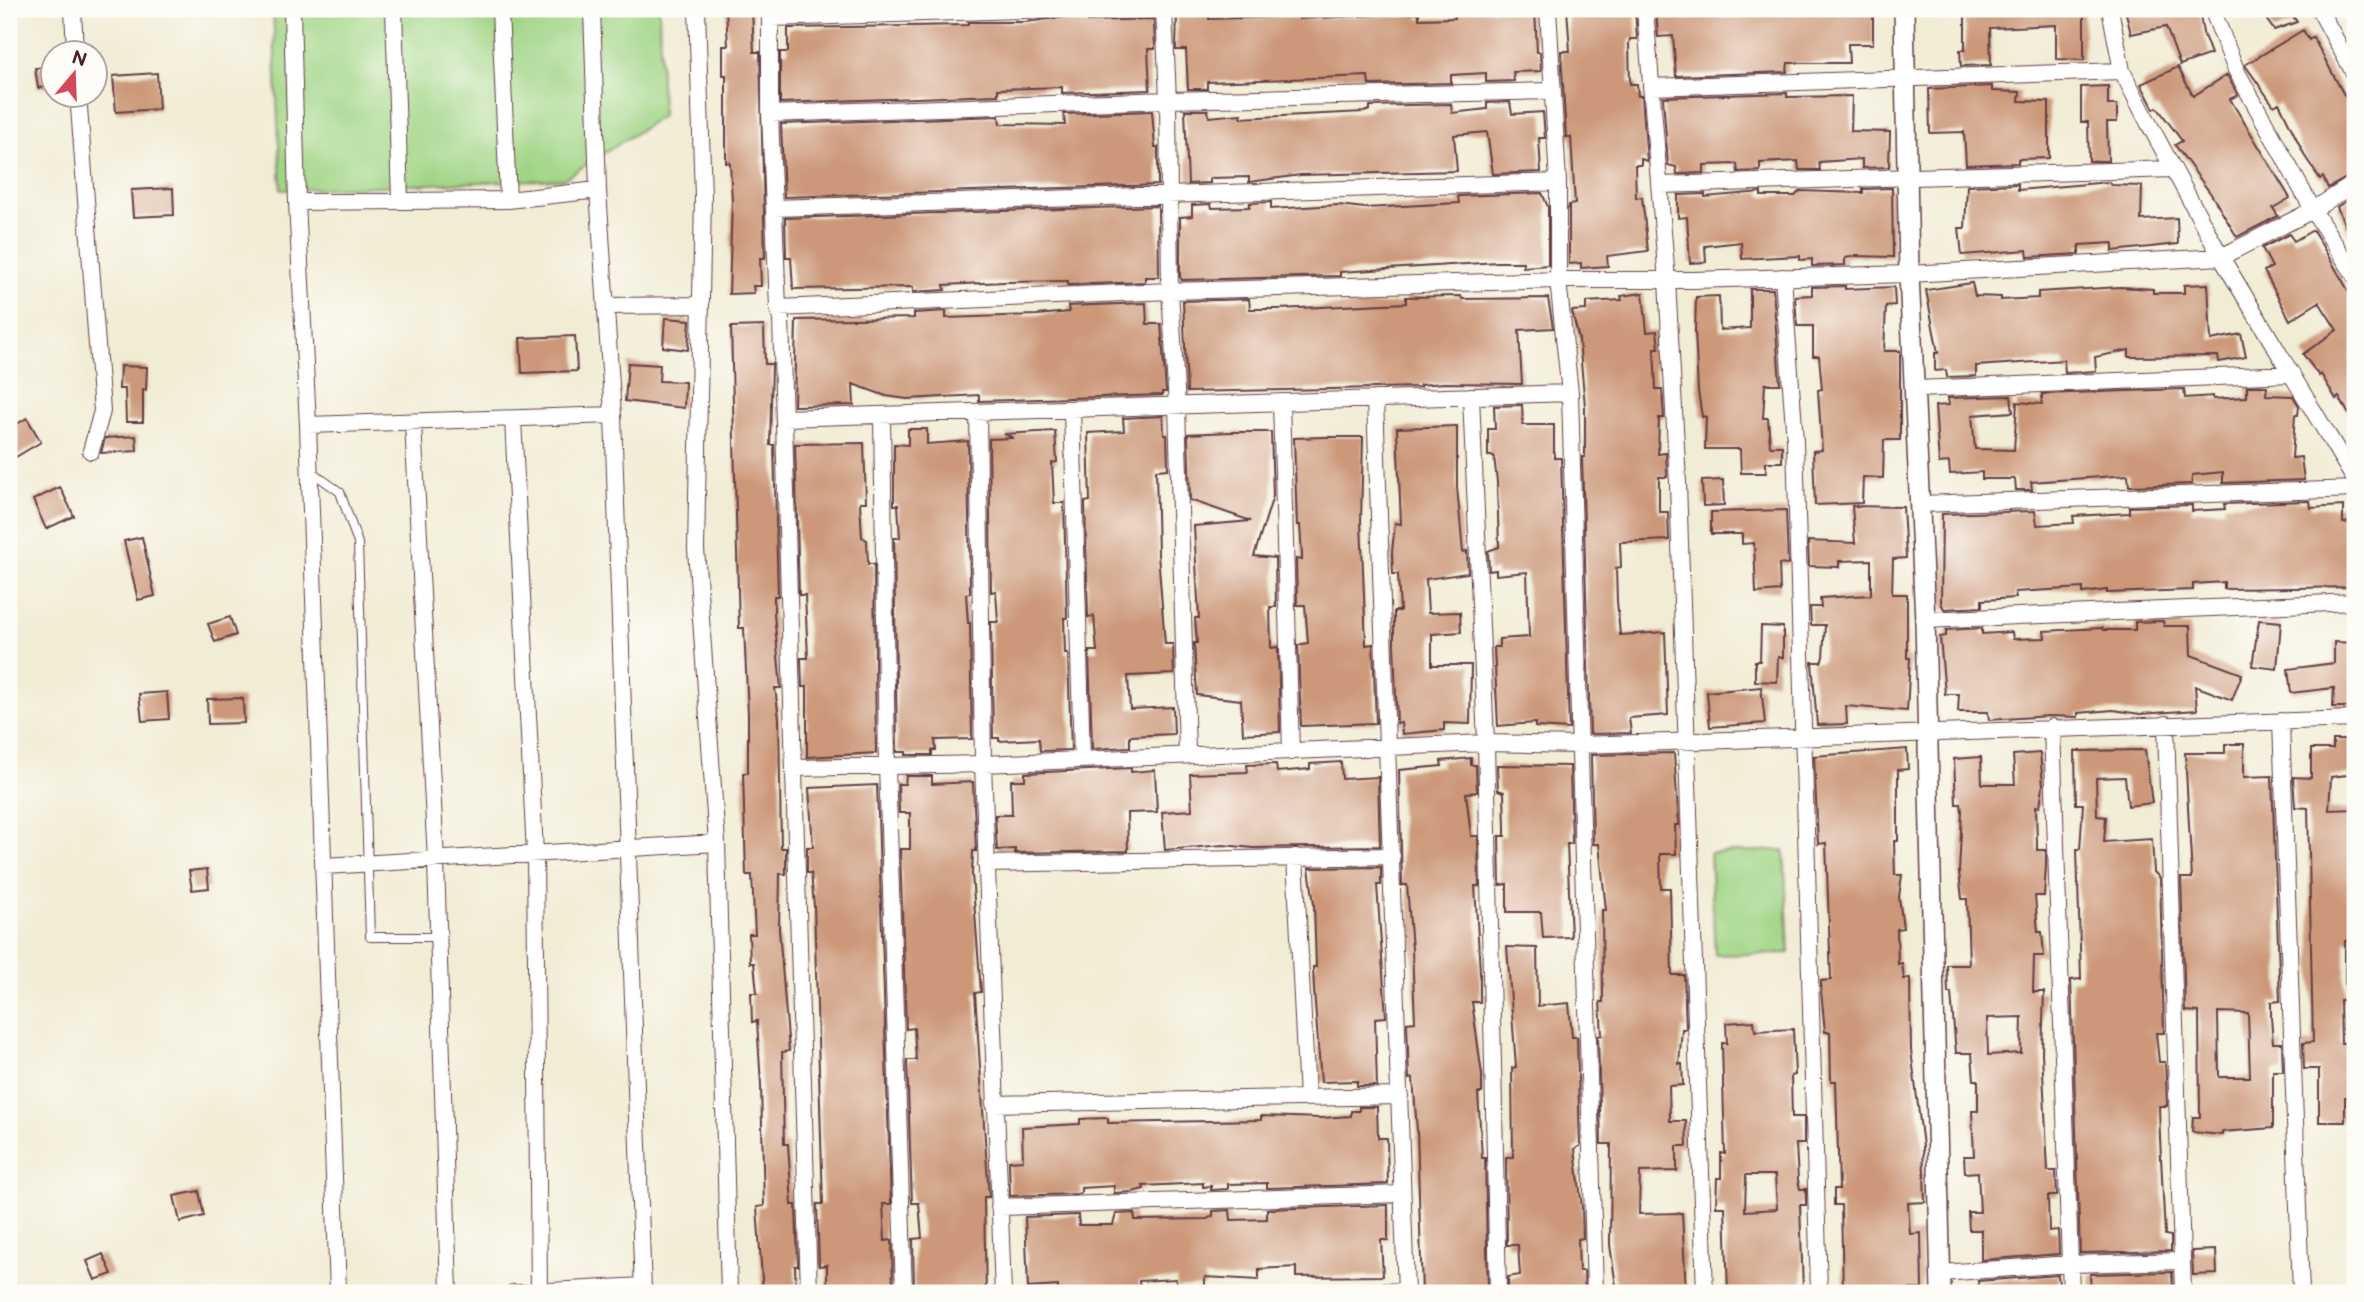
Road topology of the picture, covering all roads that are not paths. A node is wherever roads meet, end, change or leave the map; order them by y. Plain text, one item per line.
1 (74, 9) edge
2 (292, 9) edge
3 (394, 9) edge
4 (500, 9) edge
5 (592, 9) edge
6 (697, 9) edge
7 (1051, 9) edge
8 (1164, 9) edge
9 (1548, 9) edge
10 (1645, 9) edge
11 (1904, 9) edge
12 (2110, 9) edge
13 (2212, 9) edge
14 (2319, 9) edge
15 (771, 14) edge
16 (75, 38) edge
17 (2122, 71) junction
18 (2355, 75) edge
19 (1905, 79) junction
20 (1651, 87) junction
21 (1553, 92) junction
22 (1168, 100) junction
23 (79, 108) edge
24 (770, 114) junction
25 (2173, 169) junction
26 (1907, 179) junction
27 (1558, 182) junction
28 (2355, 183) edge
29 (1660, 185) junction
30 (598, 190) junction
31 (1170, 196) junction
32 (508, 200) junction
33 (400, 201) junction
34 (297, 202) junction
35 (775, 208) junction
36 (2313, 210) junction
37 (2221, 257) junction
38 (1909, 274) junction
39 (2355, 276) edge
40 (1783, 277) junction
41 (1558, 279) junction
42 (1667, 281) junction
43 (1170, 291) junction
44 (701, 305) junction
45 (608, 306) junction
46 (778, 308) junction
47 (2291, 374) junction
48 (1916, 389) junction
49 (1570, 393) junction
50 (1471, 396) junction
51 (1375, 399) junction
52 (1281, 402) junction
53 (1177, 406) junction
54 (1072, 410) junction
55 (978, 412) junction
56 (613, 415) junction
57 (882, 415) junction
58 (784, 418) junction
59 (513, 419) junction
60 (413, 423) junction
61 (308, 425) junction
62 (91, 451) dead end
63 (309, 470) junction
64 (2355, 480) edge
65 (2355, 489) edge
66 (1920, 504) junction
67 (2355, 602) edge
68 (1925, 621) junction
69 (2355, 719) edge
70 (2281, 721) junction
71 (2166, 724) junction
72 (2052, 727) junction
73 (1928, 734) junction
74 (1802, 735) junction
75 (1686, 740) junction
76 (1486, 743) junction
77 (1580, 745) junction
78 (1387, 747) junction
79 (1291, 751) junction
80 (1187, 753) junction
81 (1082, 759) junction
82 (983, 764) junction
83 (887, 766) junction
84 (794, 768) junction
85 (717, 843) junction
86 (630, 846) junction
87 (535, 853) junction
88 (1392, 856) junction
89 (1295, 857) junction
90 (436, 860) junction
91 (367, 863) junction
92 (986, 864) junction
93 (324, 866) junction
94 (439, 937) junction
95 (1400, 1096) junction
96 (1307, 1098) junction
97 (994, 1104) junction
98 (1402, 1194) junction
99 (999, 1207) junction
100 (2182, 1261) junction
101 (2070, 1264) junction
102 (1941, 1273) junction
103 (643, 1290) edge
104 (539, 1292) edge
105 (1406, 1292) edge
106 (338, 1293) edge
107 (449, 1293) edge
108 (513, 1293) edge
109 (729, 1293) edge
110 (809, 1293) edge
111 (904, 1293) edge
112 (1003, 1293) edge
113 (1338, 1293) edge
114 (1498, 1293) edge
115 (1595, 1293) edge
116 (1705, 1293) edge
117 (1819, 1293) edge
118 (1941, 1293) edge
119 (2071, 1293) edge
120 (2183, 1293) edge
121 (2301, 1293) edge

1 - 16 street
2 - 34 street
3 - 33 street
4 - 32 street
5 - 30 street
6 - 44 street
7 - 15 street
8 - 22 street
9 - 21 street
10 - 20 street
11 - 19 street
12 - 17 street
13 - 36 street
14 - 18 street
15 - 24 street
17 - 19 street
17 - 25 street
19 - 20 street
19 - 26 street
20 - 29 street
21 - 22 street
21 - 27 street
22 - 24 street
22 - 31 street
23 - 62 street
24 - 35 street
25 - 26 street
25 - 37 street
26 - 29 street
26 - 38 street
27 - 31 street
27 - 41 street
28 - 36 street
29 - 42 street
30 - 32 street
30 - 45 street
31 - 35 street
31 - 43 street
32 - 33 street
33 - 34 street
34 - 61 street
35 - 46 street
36 - 37 street
36 - 39 street
37 - 38 street
37 - 47 street
38 - 40 street
38 - 48 street
40 - 42 street
40 - 74 street
41 - 42 street
41 - 43 street
41 - 49 street
42 - 75 street
43 - 46 street
43 - 53 street
44 - 45 street
44 - 85 street
45 - 56 street
46 - 58 street
47 - 48 street
47 - 64 street
48 - 66 street
49 - 50 street
49 - 77 street
50 - 51 street
50 - 76 street
51 - 52 street
51 - 78 street
52 - 53 street
52 - 79 street
53 - 54 street
53 - 80 street
54 - 55 street
54 - 81 street
55 - 57 street
55 - 82 street
56 - 59 street
56 - 86 street
57 - 58 street
57 - 83 street
58 - 84 street
59 - 60 street
59 - 87 street
60 - 61 street
60 - 90 street
61 - 63 street
63 - 91 lane
63 - 93 street
65 - 66 street
66 - 68 street
67 - 68 street
68 - 73 street
69 - 70 street
70 - 71 street
70 - 121 street
71 - 72 street
71 - 100 street
72 - 73 street
72 - 101 street
73 - 74 street
73 - 102 street
74 - 75 street
74 - 117 street
75 - 77 street
75 - 116 street
76 - 77 street
76 - 78 street
76 - 114 street
77 - 115 street
78 - 79 street
78 - 88 street
79 - 80 street
80 - 81 street
81 - 82 street
82 - 83 street
82 - 92 street
83 - 84 street
83 - 111 street
84 - 110 street
85 - 86 street
85 - 109 street
86 - 87 street
86 - 103 street
87 - 90 street
87 - 104 street
88 - 89 street
88 - 95 street
89 - 92 street
89 - 96 street
90 - 91 street
90 - 94 street
91 - 93 street
91 - 94 lane
92 - 97 street
93 - 106 street
94 - 107 street
95 - 96 street
95 - 98 street
96 - 97 street
97 - 99 street
98 - 99 street
98 - 105 street
99 - 112 street
100 - 101 street
100 - 120 street
101 - 102 street
101 - 119 street
102 - 118 street
103 - 104 street
104 - 108 street
105 - 113 street

